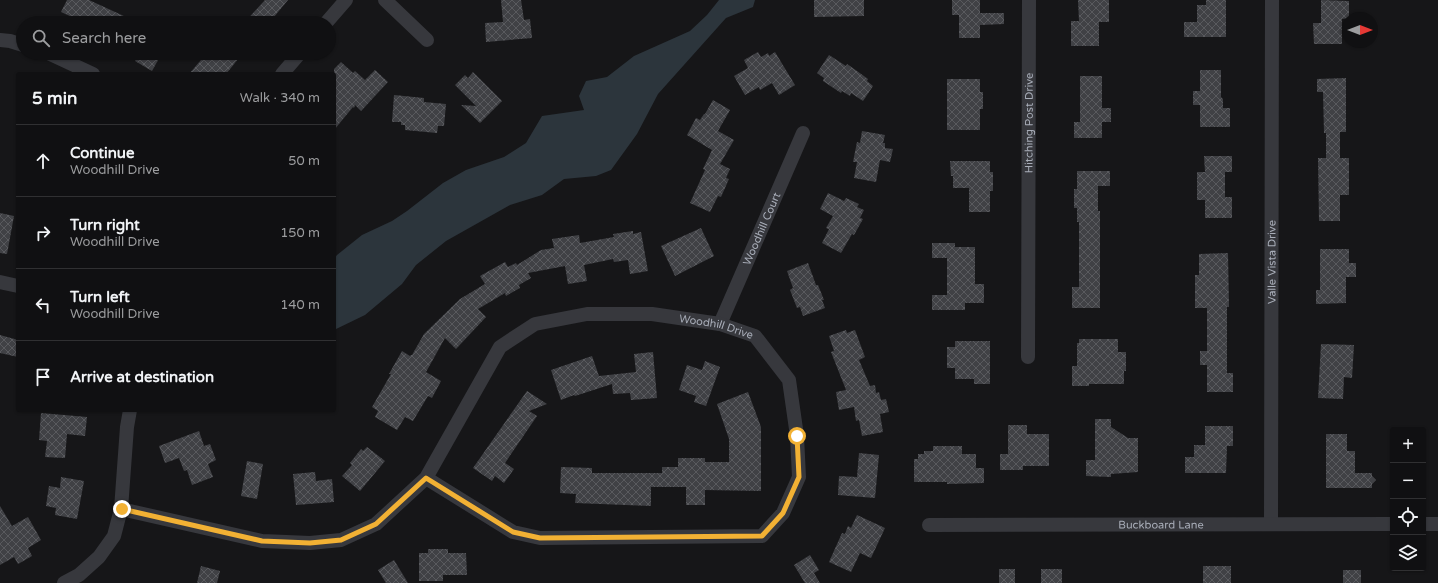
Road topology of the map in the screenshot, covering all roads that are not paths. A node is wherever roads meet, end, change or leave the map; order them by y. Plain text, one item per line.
1 (346, 0) edge
2 (385, 0) edge
3 (1029, 0) edge
4 (1272, 0) edge
5 (332, 16) edge
6 (0, 40) edge
7 (427, 40) dead end
8 (16, 43) edge
9 (63, 60) edge
10 (294, 60) edge
11 (89, 72) edge
12 (284, 72) edge
13 (803, 133) dead end
14 (0, 282) edge
15 (16, 286) edge
16 (720, 324) junction
17 (1028, 357) dead end
18 (130, 412) edge
19 (426, 478) junction
20 (122, 509) junction
21 (1271, 524) junction
22 (1390, 524) edge
23 (1426, 524) edge
24 (1438, 524) edge
25 (929, 525) dead end
26 (64, 583) edge

1 - 5 street
2 - 7 street
3 - 17 street, Hitching Post Drive
4 - 21 street, Valle Vista Drive
6 - 8 street
9 - 11 street
10 - 12 street
13 - 16 street, Woodhill Court
14 - 15 street
16 - 19 street, Woodhill Drive
16 - 19 street, Woodhill Drive
18 - 20 street
19 - 20 street, Woodhill Drive
20 - 26 street
21 - 22 street, Buckboard Lane
21 - 25 street, Buckboard Lane
23 - 24 street

